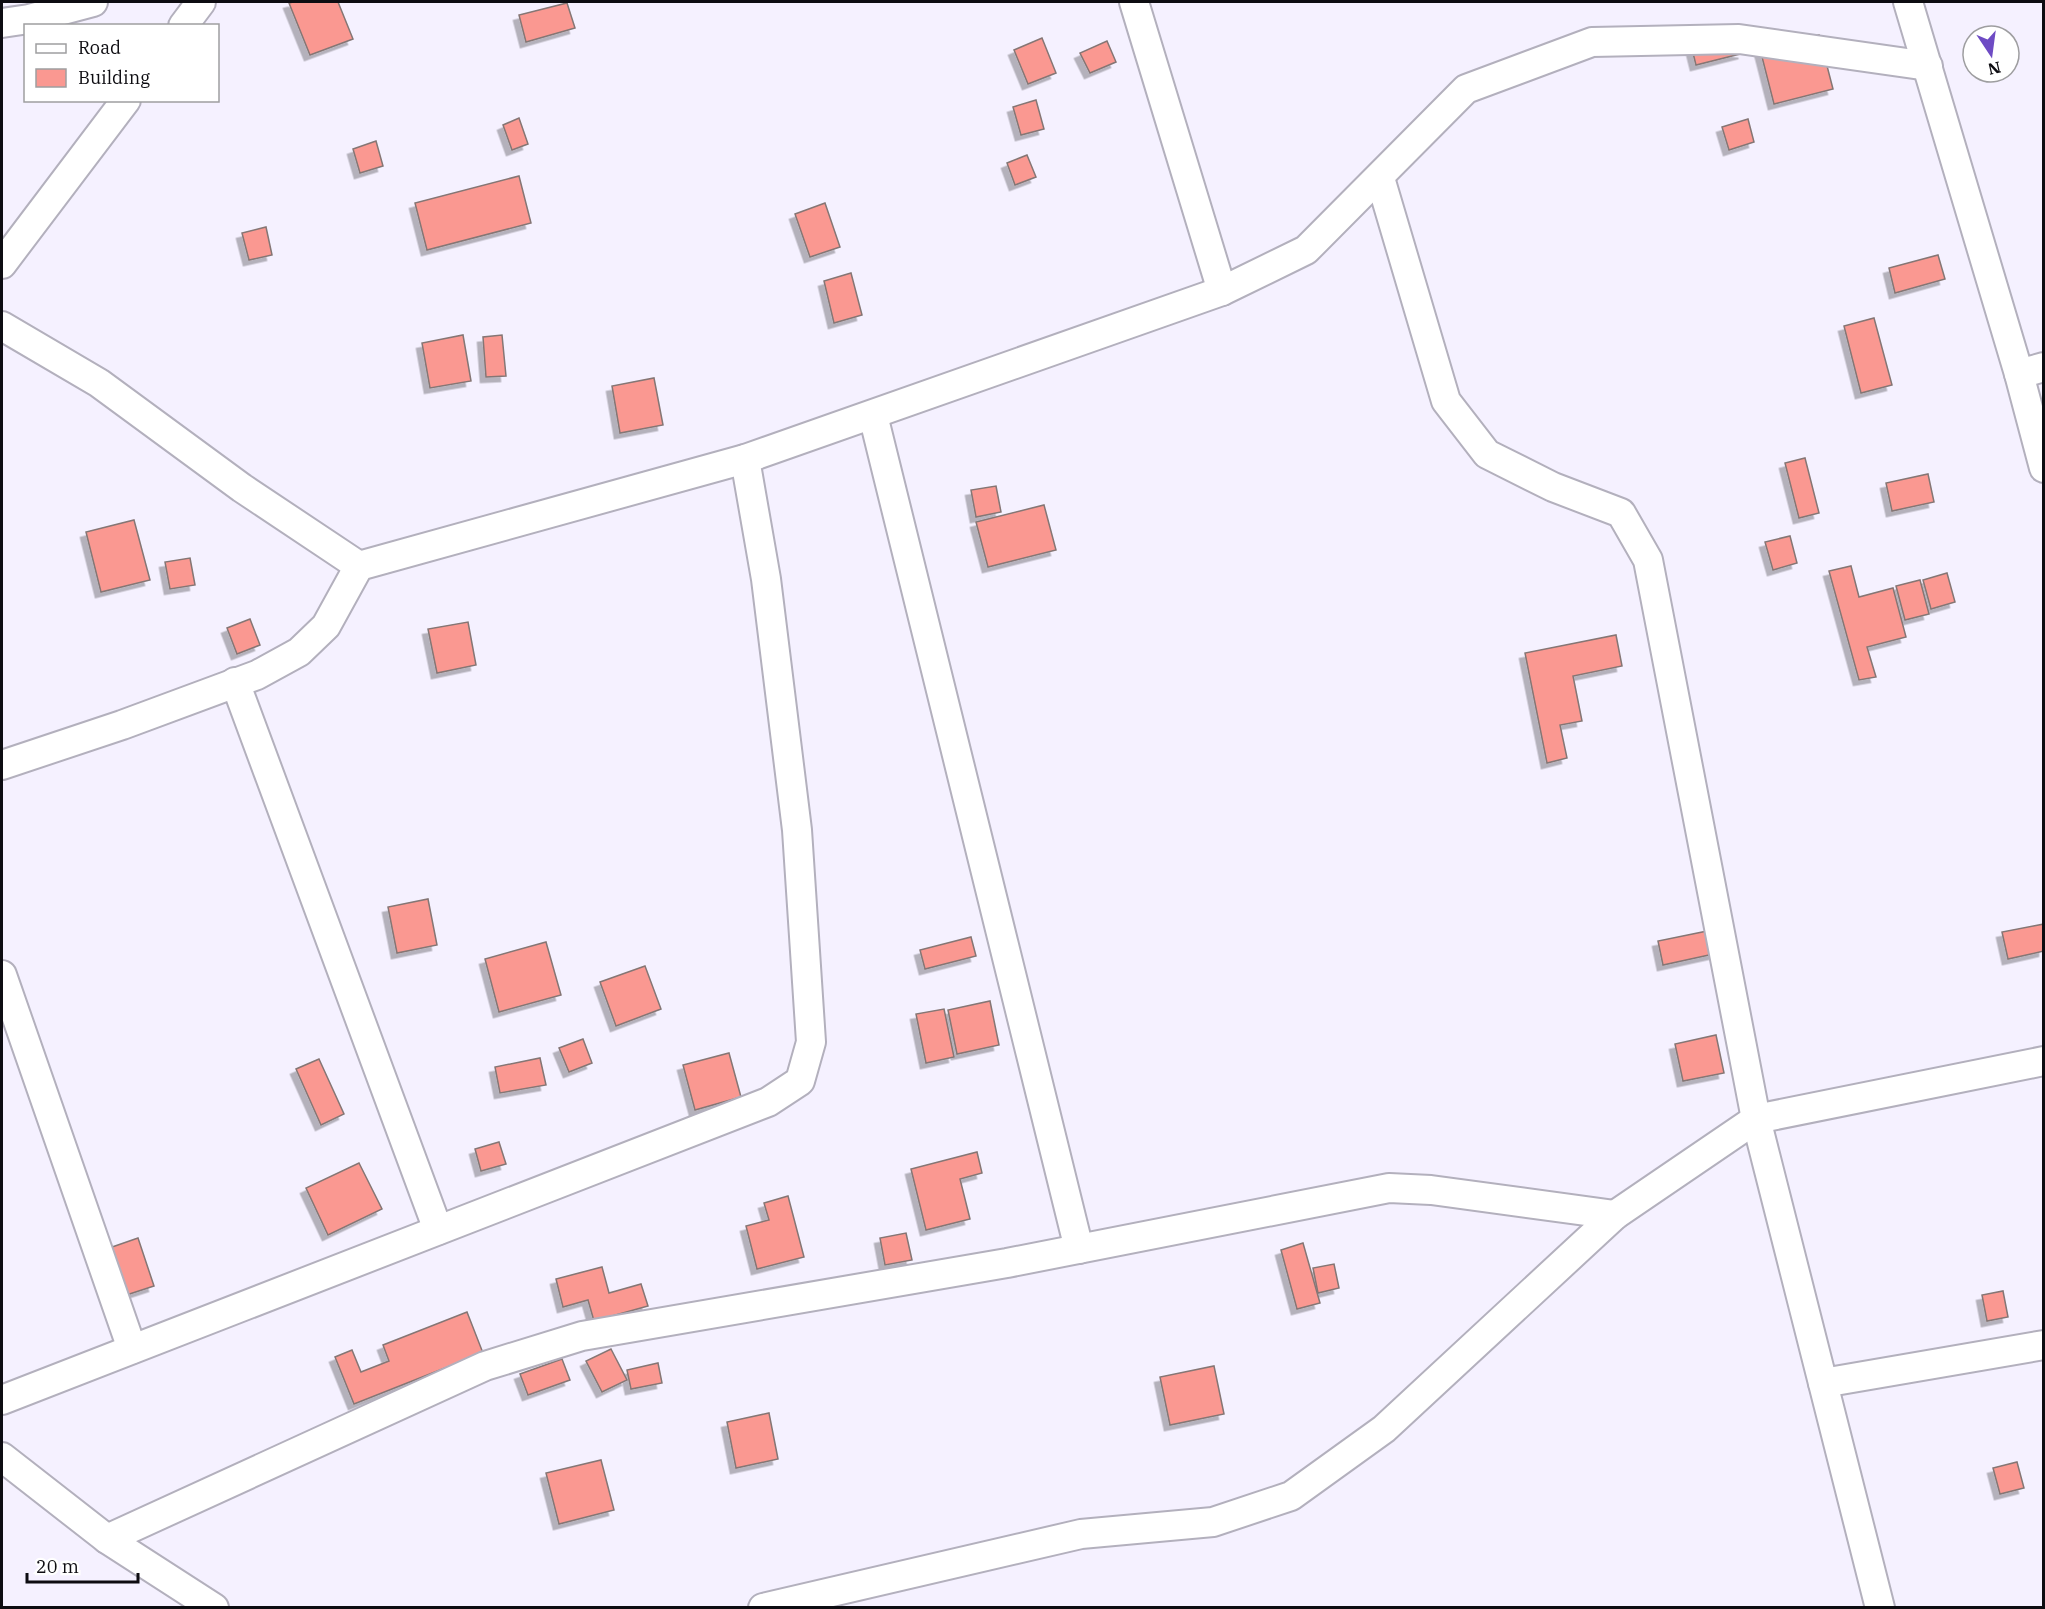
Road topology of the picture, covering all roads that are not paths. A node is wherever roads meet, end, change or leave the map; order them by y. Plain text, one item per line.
1 (93, 2) edge
2 (201, 2) edge
3 (1134, 2) edge
4 (1908, 2) edge
5 (2, 23) edge
6 (184, 24) edge
7 (1928, 66) junction
8 (124, 102) edge
9 (1380, 177) junction
10 (2, 264) edge
11 (1222, 291) junction
12 (2, 326) edge
13 (2031, 371) edge
14 (873, 415) junction
15 (745, 459) junction
16 (2043, 468) edge
17 (359, 566) junction
18 (235, 682) junction
19 (2, 765) edge
20 (2, 975) edge
21 (2043, 1061) edge
22 (1756, 1119) junction
23 (1615, 1215) junction
24 (438, 1230) junction
25 (1079, 1249) junction
26 (2043, 1345) edge
27 (132, 1349) junction
28 (1823, 1383) junction
29 (2, 1400) edge
30 (2, 1457) edge
31 (107, 1539) junction
32 (214, 1608) edge
33 (763, 1608) edge
34 (1880, 1608) edge

1 - 5 street
2 - 6 street
3 - 11 street
4 - 7 street
7 - 9 street
7 - 13 street
8 - 10 street
9 - 11 street
9 - 22 street
11 - 14 street
12 - 17 street
13 - 16 street
14 - 15 street
14 - 25 street
15 - 17 street
15 - 24 street
17 - 18 street
18 - 19 street
18 - 24 street
20 - 27 street
21 - 22 street
22 - 23 street
22 - 28 street
23 - 25 street
23 - 33 street
24 - 27 street
25 - 31 street
26 - 28 street
27 - 29 street
28 - 34 street
30 - 31 street
31 - 32 street

